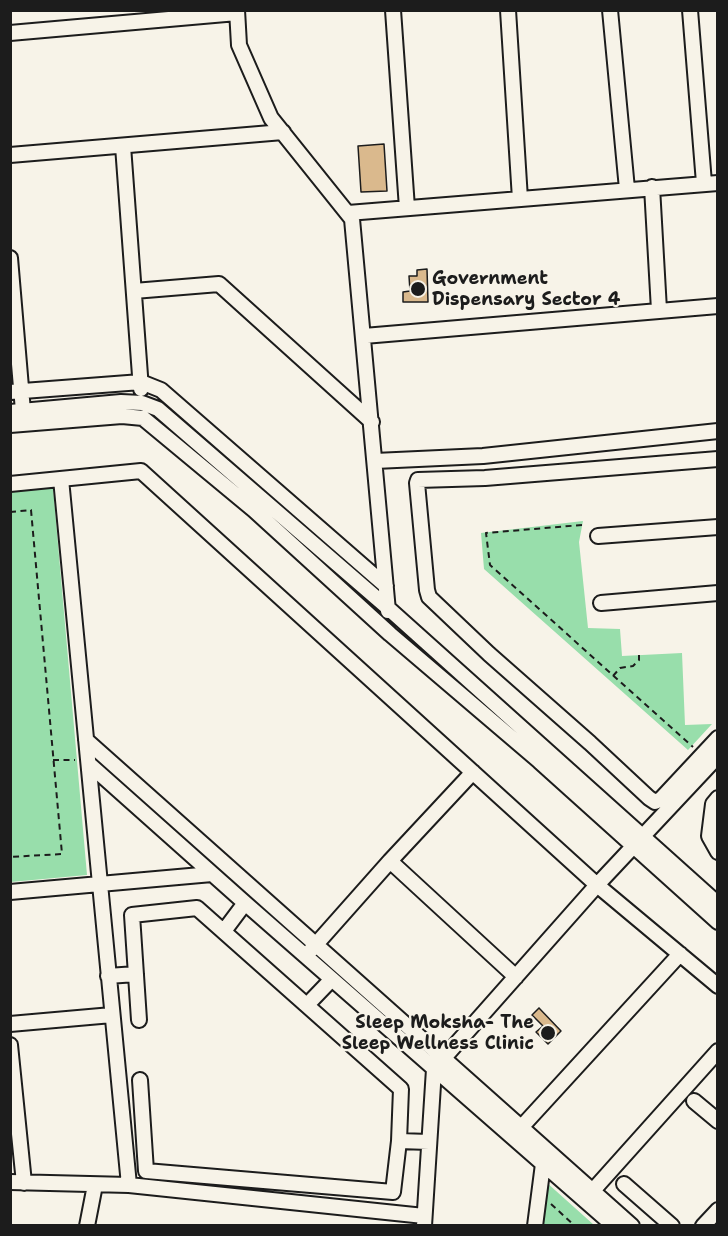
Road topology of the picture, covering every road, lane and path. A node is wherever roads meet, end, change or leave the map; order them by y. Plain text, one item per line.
1 (393, 10) edge
2 (508, 10) edge
3 (610, 10) edge
4 (690, 10) edge
5 (237, 12) edge
6 (10, 33) edge
7 (283, 132) junction
8 (123, 146) junction
9 (10, 155) edge
10 (711, 183) edge
11 (652, 187) junction
12 (627, 189) junction
13 (520, 199) junction
14 (408, 208) junction
15 (348, 213) junction
16 (10, 258) edge
17 (134, 291) junction
18 (717, 306) edge
19 (659, 310) junction
20 (364, 336) junction
21 (141, 382) junction
22 (16, 392) edge
23 (142, 403) junction
24 (17, 411) edge
25 (143, 418) junction
26 (372, 422) junction
27 (10, 425) edge
28 (717, 431) edge
29 (483, 456) junction
30 (717, 459) edge
31 (375, 461) junction
32 (485, 478) junction
33 (61, 479) junction
34 (10, 484) edge
35 (10, 512) edge
36 (582, 525) dead end
37 (717, 527) edge
38 (598, 536) dead end
39 (386, 585) junction
40 (717, 593) edge
41 (601, 603) dead end
42 (388, 608) junction
43 (390, 634) junction
44 (639, 655) dead end
45 (614, 676) junction
46 (717, 738) edge
47 (86, 740) junction
48 (702, 755) junction
49 (717, 756) edge
50 (53, 760) junction
51 (88, 761) junction
52 (473, 772) junction
53 (717, 798) edge
54 (638, 840) junction
55 (717, 852) edge
56 (10, 857) edge
57 (390, 861) junction
58 (212, 874) junction
59 (99, 884) junction
60 (597, 885) junction
61 (10, 892) edge
62 (245, 903) junction
63 (717, 904) edge
64 (717, 922) edge
65 (224, 931) junction
66 (316, 945) junction
67 (680, 954) junction
68 (306, 956) junction
69 (136, 974) junction
70 (108, 976) junction
71 (516, 977) junction
72 (332, 979) junction
73 (717, 986) edge
74 (307, 1005) junction
75 (112, 1015) junction
76 (139, 1020) dead end
77 (10, 1024) edge
78 (10, 1045) edge
79 (717, 1051) edge
80 (439, 1064) junction
81 (140, 1080) dead end
82 (694, 1101) dead end
83 (717, 1121) edge
84 (517, 1132) junction
85 (399, 1141) junction
86 (429, 1142) junction
87 (543, 1164) junction
88 (17, 1182) edge
89 (624, 1184) dead end
90 (95, 1185) junction
91 (129, 1185) junction
92 (588, 1195) junction
93 (549, 1202) dead end
94 (717, 1210) edge
95 (424, 1221) edge
96 (662, 1222) edge
97 (87, 1226) edge
98 (535, 1226) edge
99 (575, 1226) edge
100 (614, 1226) edge
101 (632, 1226) edge
102 (703, 1226) edge

1 - 14 street
2 - 13 street
3 - 12 street
4 - 10 street
5 - 6 street
5 - 7 street
7 - 8 street
7 - 15 street
8 - 9 street
8 - 17 street
10 - 11 street
11 - 12 street
11 - 19 street
12 - 13 street
13 - 14 street
14 - 15 street
15 - 20 street
16 - 22 street
17 - 21 street
17 - 26 street
18 - 19 street
19 - 20 street
20 - 26 street
21 - 22 street
21 - 23 street
21 - 39 street
22 - 24 street
23 - 24 street
23 - 25 street
23 - 42 street
25 - 27 street
25 - 43 street
26 - 31 street
28 - 29 street
29 - 31 street
29 - 32 street
30 - 32 street
31 - 39 street
32 - 48 street
33 - 34 street
33 - 47 street
33 - 52 street
35 - 50 path
36 - 45 path
37 - 38 street
39 - 42 street
40 - 41 street
42 - 43 street
42 - 54 street
43 - 54 street
44 - 45 path
45 - 48 path
46 - 48 street
47 - 51 street
47 - 66 street
49 - 54 street
50 - 51 path
50 - 56 path
51 - 58 street
51 - 59 street
52 - 57 street
52 - 60 street
53 - 55 street
54 - 60 street
54 - 63 street
54 - 64 street
57 - 66 street
57 - 71 street
58 - 59 street
58 - 62 street
59 - 61 street
59 - 70 street
60 - 67 street
60 - 71 street
62 - 65 street
62 - 68 street
65 - 69 street
65 - 74 street
66 - 68 street
66 - 80 street
67 - 73 street
67 - 84 street
68 - 72 street
69 - 70 street
69 - 76 street
70 - 75 street
71 - 80 street
72 - 74 street
72 - 80 street
74 - 85 street
75 - 77 street
75 - 91 street
78 - 88 street
79 - 92 street
80 - 84 street
80 - 86 street
81 - 85 street
82 - 83 street
84 - 87 street
84 - 92 street
85 - 86 street
86 - 95 street
87 - 92 street
87 - 98 street
88 - 90 street
89 - 96 street
90 - 91 street
90 - 97 street
91 - 95 street
92 - 100 street
92 - 101 street
93 - 99 path
94 - 102 street

